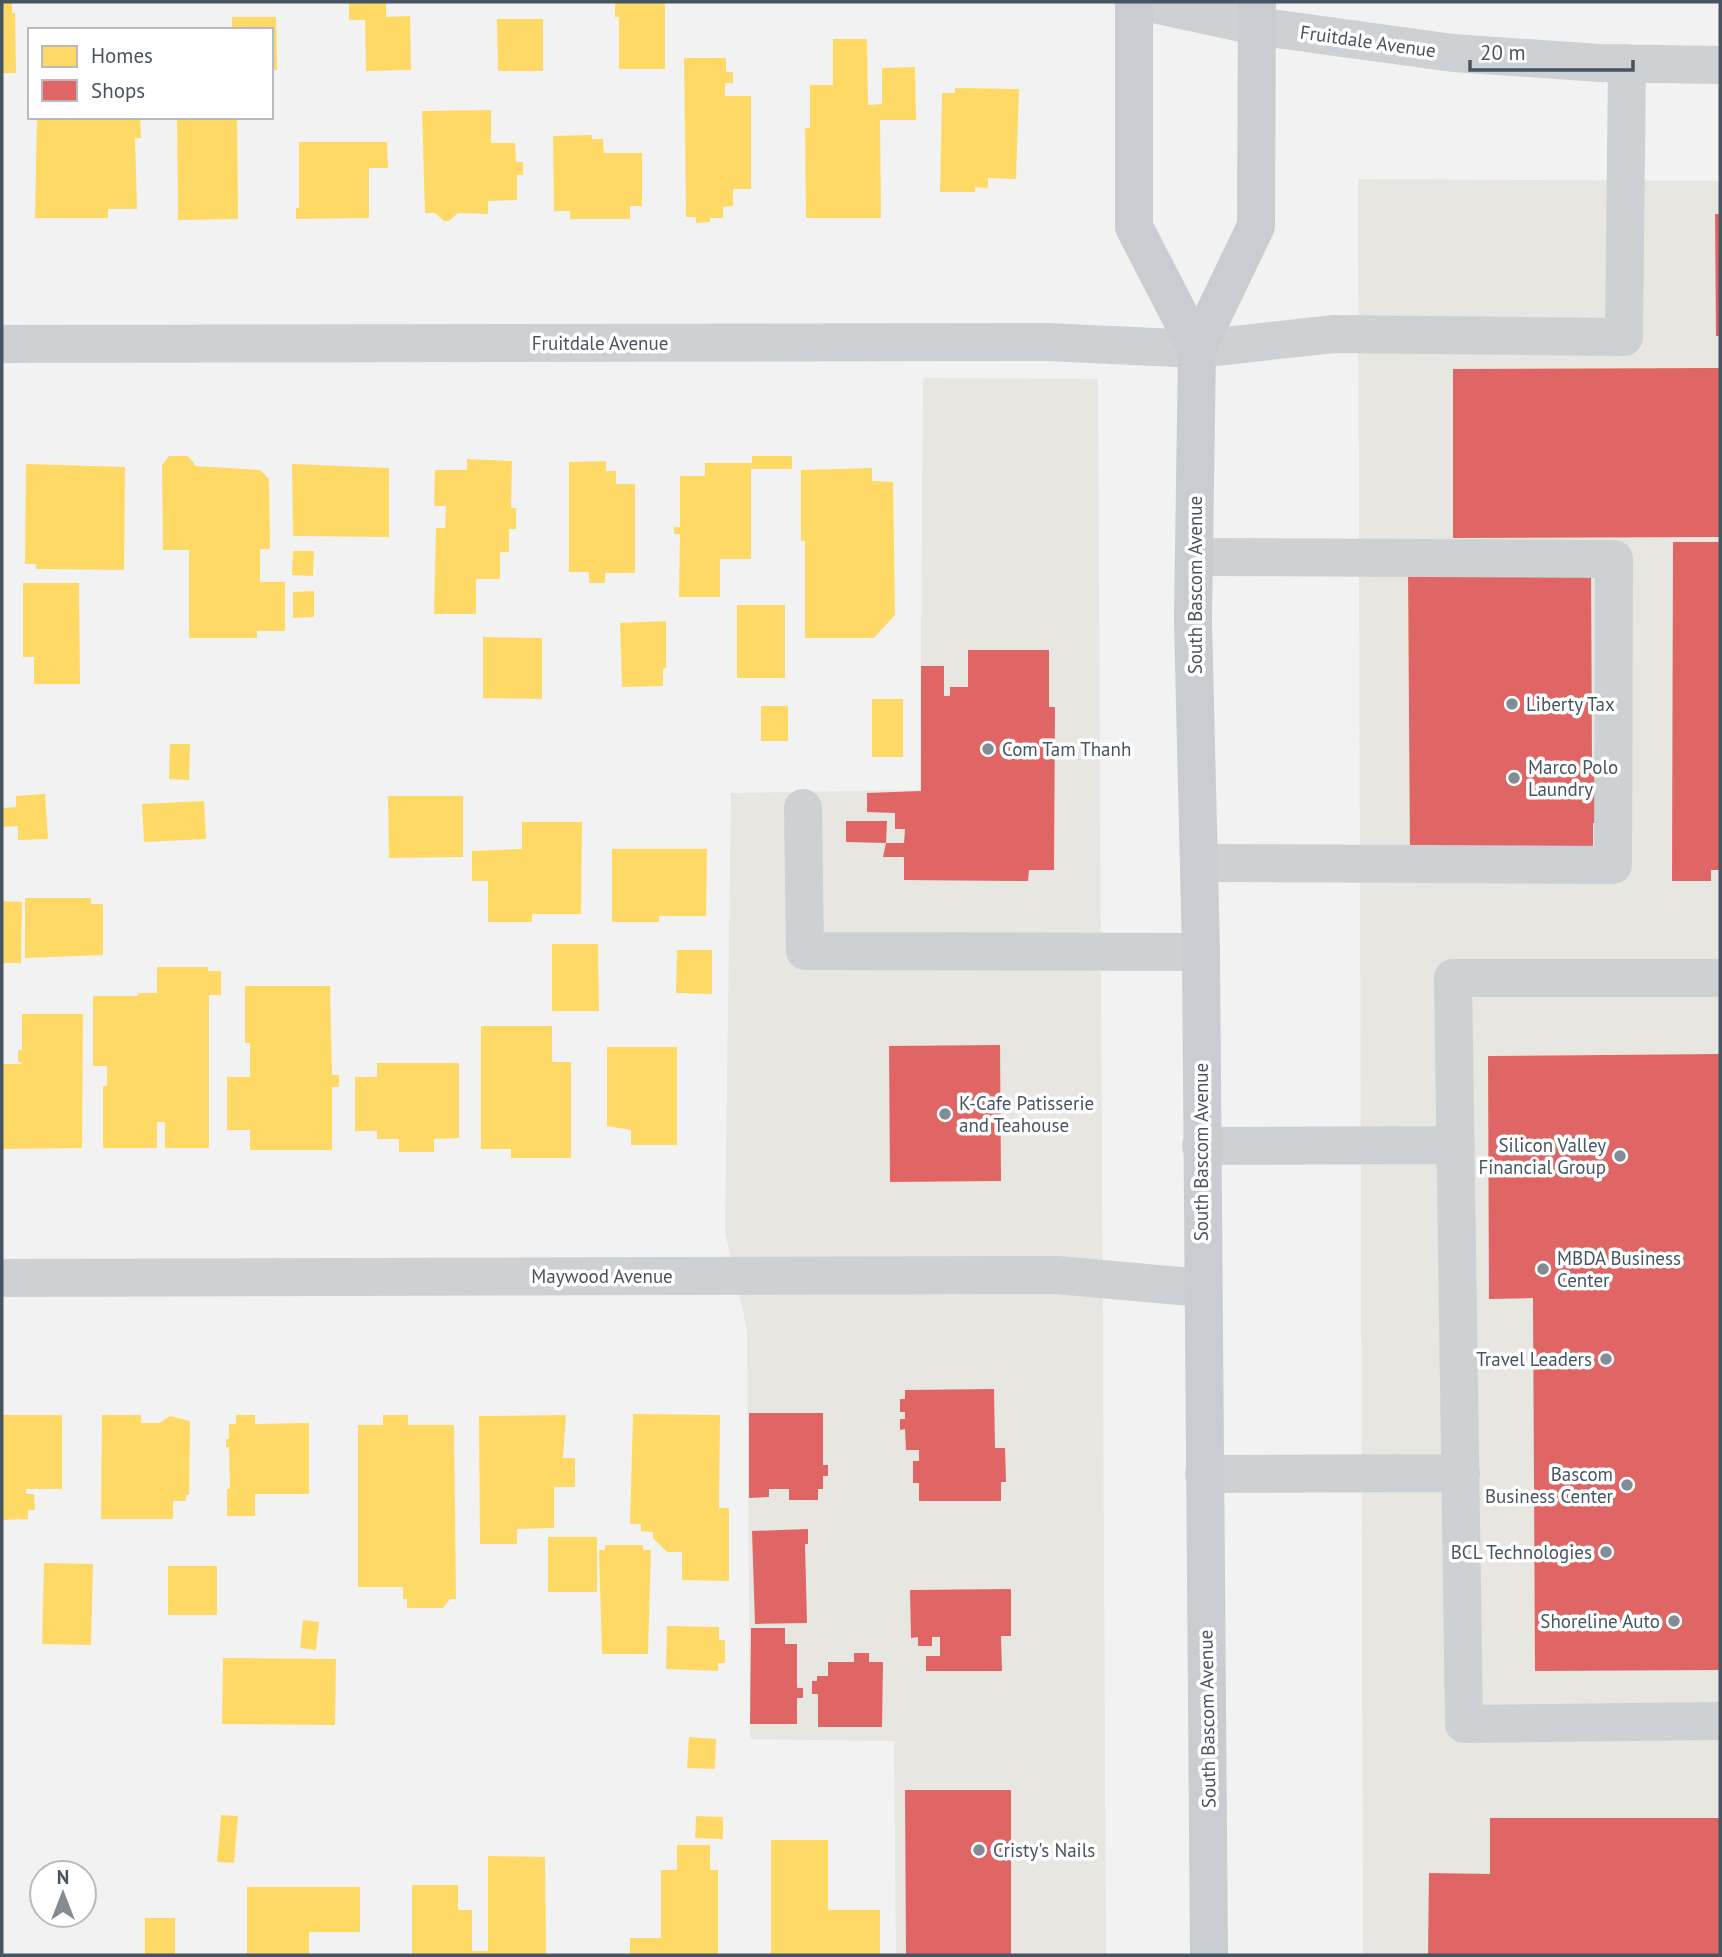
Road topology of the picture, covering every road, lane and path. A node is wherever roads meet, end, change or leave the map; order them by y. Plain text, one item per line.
1 (1134, 2) edge
2 (1144, 2) edge
3 (1256, 14) edge
4 (1627, 63) junction
5 (1720, 65) edge
6 (2, 344) edge
7 (1197, 349) junction
8 (1195, 557) junction
9 (803, 808) dead end
10 (1199, 863) junction
11 (1201, 952) junction
12 (1720, 978) edge
13 (1456, 1145) junction
14 (1201, 1146) junction
15 (2, 1278) edge
16 (1202, 1288) junction
17 (1461, 1473) junction
18 (1204, 1474) junction
19 (1720, 1721) edge
20 (1209, 1955) edge

1 - 7 main road, South Bascom Avenue
2 - 3 street, Fruitdale Avenue
3 - 4 street, Fruitdale Avenue
3 - 7 main road, South Bascom Avenue
4 - 5 street, Fruitdale Avenue
4 - 7 street, Fruitdale Avenue
6 - 7 street, Fruitdale Avenue
7 - 8 main road, South Bascom Avenue
8 - 10 main road, South Bascom Avenue
8 - 10 street
9 - 11 street
10 - 11 main road, South Bascom Avenue
11 - 14 main road, South Bascom Avenue
12 - 13 street
13 - 14 street
13 - 17 street
14 - 16 main road, South Bascom Avenue
15 - 16 street, Maywood Avenue
16 - 18 main road, South Bascom Avenue
17 - 18 street
17 - 19 street
18 - 20 main road, South Bascom Avenue

